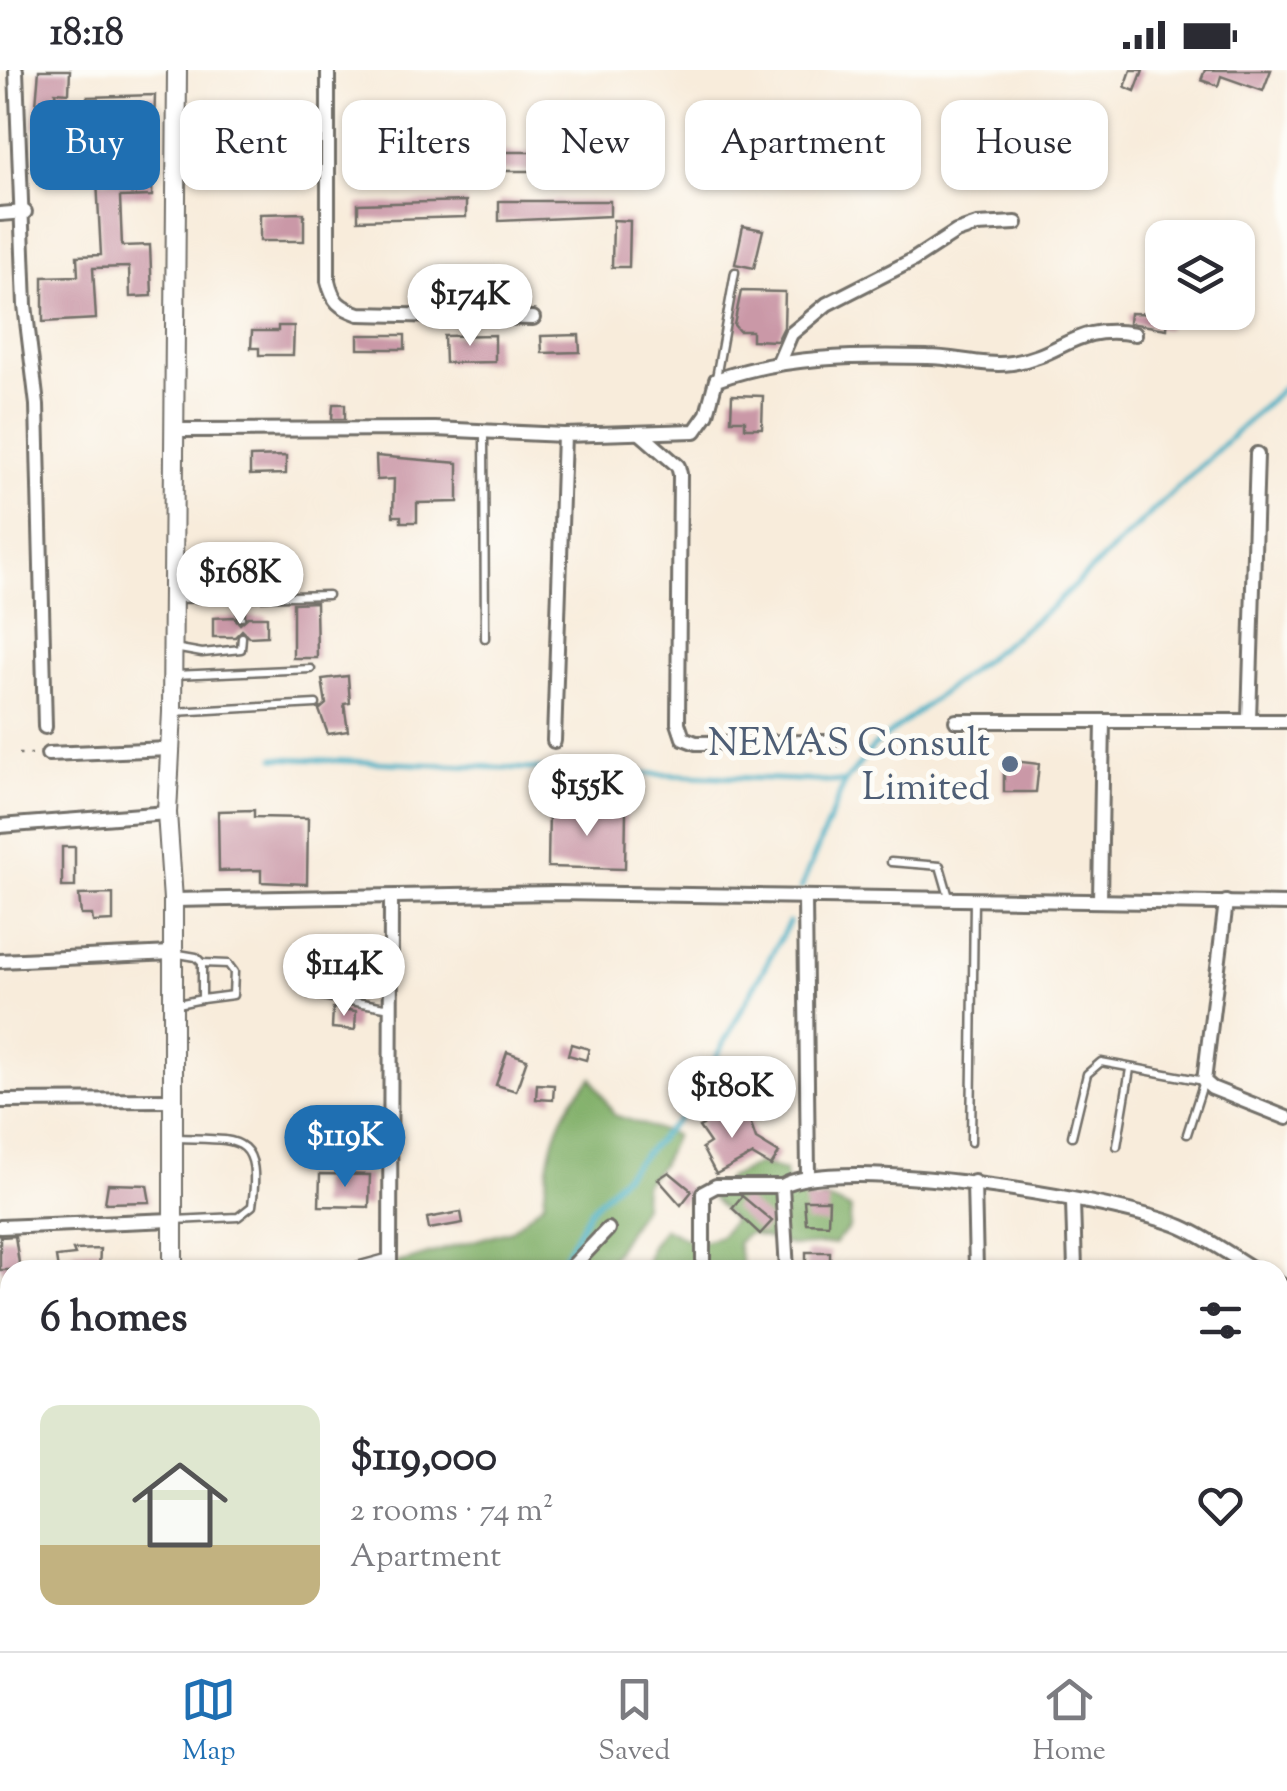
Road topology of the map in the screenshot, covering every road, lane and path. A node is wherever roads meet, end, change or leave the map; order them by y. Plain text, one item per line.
1 (16, 70) edge
2 (328, 70) edge
3 (176, 72) edge
4 (25, 212) junction
5 (0, 214) edge
6 (1016, 223) dead end
7 (735, 272) dead end
8 (533, 318) dead end
9 (1136, 334) dead end
10 (778, 362) junction
11 (716, 380) junction
12 (176, 430) junction
13 (484, 432) junction
14 (640, 433) junction
15 (564, 435) junction
16 (1257, 454) dead end
17 (328, 595) dead end
18 (173, 599) junction
19 (240, 599) junction
20 (241, 617) dead end
21 (242, 637) dead end
22 (485, 638) dead end
23 (173, 648) junction
24 (312, 670) dead end
25 (172, 675) junction
26 (316, 704) dead end
27 (172, 712) junction
28 (1249, 720) junction
29 (1287, 720) edge
30 (956, 721) dead end
31 (1104, 721) junction
32 (45, 727) dead end
33 (554, 741) dead end
34 (830, 742) dead end
35 (169, 749) junction
36 (48, 754) dead end
37 (167, 814) junction
38 (0, 826) edge
39 (892, 862) dead end
40 (391, 898) junction
41 (805, 898) junction
42 (949, 898) junction
43 (974, 899) junction
44 (173, 900) junction
45 (1100, 900) junction
46 (1226, 902) junction
47 (1287, 904) edge
48 (172, 953) junction
49 (0, 961) edge
50 (202, 963) junction
51 (310, 994) dead end
52 (202, 999) junction
53 (172, 1005) junction
54 (393, 1008) junction
55 (1130, 1069) junction
56 (1204, 1081) junction
57 (172, 1100) junction
58 (0, 1101) edge
59 (1287, 1118) edge
60 (1188, 1134) dead end
61 (1072, 1136) dead end
62 (172, 1138) junction
63 (971, 1142) dead end
64 (1117, 1146) dead end
65 (808, 1176) junction
66 (974, 1182) junction
67 (782, 1186) junction
68 (1073, 1202) junction
69 (172, 1220) junction
70 (0, 1227) edge
71 (608, 1230) dead end
72 (173, 1260) edge
73 (391, 1260) edge
74 (579, 1260) edge
75 (703, 1260) edge
76 (786, 1260) edge
77 (976, 1260) edge
78 (1074, 1260) edge
79 (1238, 1260) edge

1 - 4 street
2 - 8 street
3 - 12 street
4 - 5 street
4 - 32 street
6 - 10 street
7 - 11 lane
9 - 10 street
10 - 11 street
11 - 14 street
12 - 13 street
12 - 18 street
13 - 15 street
13 - 22 lane
14 - 15 street
14 - 34 street
15 - 33 street
16 - 28 street
17 - 19 lane
18 - 19 lane
18 - 23 street
19 - 20 lane
21 - 23 lane
23 - 25 street
24 - 25 lane
25 - 27 street
26 - 27 lane
27 - 35 street
28 - 29 street
28 - 31 street
30 - 31 street
31 - 45 street
35 - 36 street
35 - 37 street
37 - 38 street
37 - 44 street
39 - 42 lane
40 - 41 street
40 - 44 street
40 - 54 street
41 - 42 street
41 - 65 street
42 - 43 street
43 - 45 street
43 - 63 lane
44 - 48 street
45 - 46 street
46 - 47 street
46 - 56 street
48 - 49 street
48 - 50 lane
48 - 53 street
50 - 52 lane
50 - 52 lane
51 - 54 lane
52 - 53 lane
53 - 57 street
54 - 73 street
55 - 56 lane
55 - 61 lane
55 - 64 lane
56 - 59 street
56 - 60 lane
57 - 58 street
57 - 62 street
62 - 69 street
62 - 69 lane
65 - 66 street
65 - 67 street
66 - 68 street
66 - 77 street
67 - 75 street
67 - 76 street
68 - 78 street
68 - 79 street
69 - 70 street
69 - 72 street
71 - 74 street

